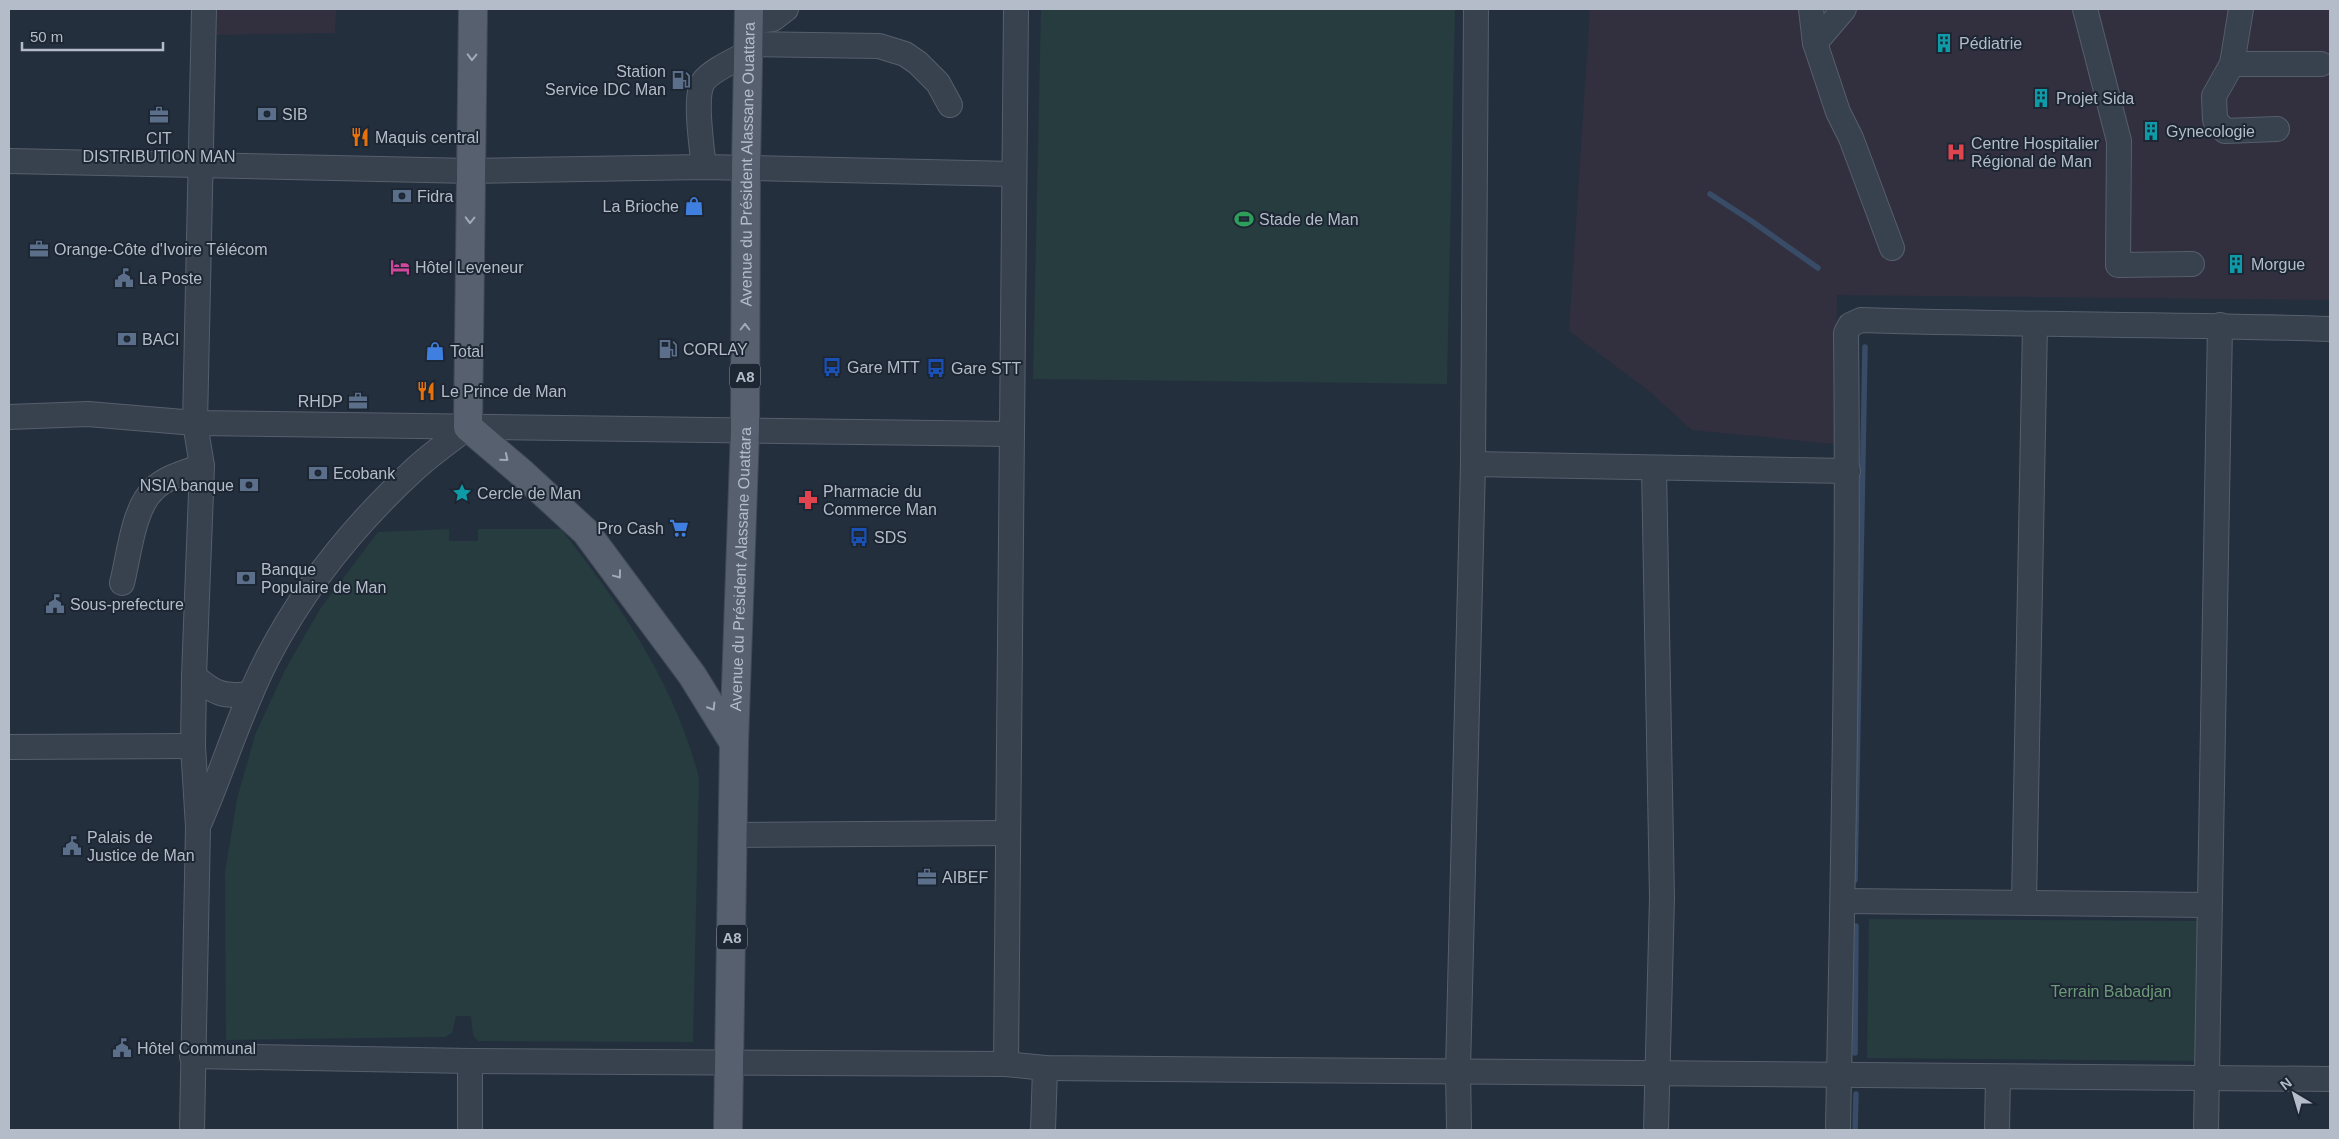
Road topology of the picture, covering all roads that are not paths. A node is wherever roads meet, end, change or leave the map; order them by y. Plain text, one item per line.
1 (204, 9) edge
2 (473, 9) edge
3 (786, 9) edge
4 (1016, 9) edge
5 (1476, 9) edge
6 (1811, 9) edge
7 (1844, 9) edge
8 (2085, 9) edge
9 (2241, 9) edge
10 (749, 32) edge
11 (1815, 43) junction
12 (2232, 64) junction
13 (2321, 64) dead end
14 (950, 105) dead end
15 (2277, 130) dead end
16 (9, 161) edge
17 (202, 165) junction
18 (704, 167) junction
19 (746, 167) junction
20 (471, 171) junction
21 (1014, 174) junction
22 (1892, 248) dead end
23 (2192, 264) dead end
24 (2036, 325) junction
25 (2220, 325) junction
26 (2330, 329) edge
27 (9, 417) edge
28 (195, 423) junction
29 (468, 427) junction
30 (745, 430) junction
31 (1012, 434) junction
32 (1473, 464) junction
33 (202, 466) junction
34 (1654, 468) junction
35 (1848, 471) junction
36 (122, 583) dead end
37 (194, 676) junction
38 (251, 694) junction
39 (734, 744) junction
40 (193, 746) junction
41 (9, 747) edge
42 (198, 827) junction
43 (1008, 833) junction
44 (734, 836) junction
45 (1844, 901) junction
46 (2024, 902) junction
47 (2209, 905) junction
48 (192, 1056) junction
49 (470, 1061) junction
50 (728, 1063) junction
51 (1006, 1064) junction
52 (1044, 1068) junction
53 (1458, 1070) junction
54 (1658, 1075) junction
55 (1839, 1075) junction
56 (1998, 1077) junction
57 (2330, 1079) edge
58 (2206, 1080) junction
59 (192, 1130) edge
60 (470, 1130) edge
61 (728, 1130) edge
62 (1043, 1130) edge
63 (1458, 1130) edge
64 (1656, 1130) edge
65 (1838, 1130) edge
66 (1997, 1130) edge
67 (2206, 1130) edge

1 - 17 street
2 -> 20 main road
3 - 10 street
4 - 21 street
5 - 32 street
6 - 11 street
7 - 11 street
8 - 23 street
9 - 12 street
10 - 14 street
10 - 18 street
10 - 19 main road, Avenue du Président Alassane Ouattara / A8
11 - 22 street
12 - 13 street
12 - 15 street
16 - 17 street
17 - 20 street
17 - 28 street
18 - 19 street
18 - 20 street
19 - 21 street
30 -> 19 main road, Avenue du Président Alassane Ouattara / A8
20 -> 29 main road
21 - 31 street
24 - 25 street
24 - 35 street
24 - 46 street
25 - 26 street
25 - 47 street
27 - 28 street
28 - 29 street
28 - 33 street
29 - 30 street
29 - 38 street
29 -> 39 main road
30 - 31 street
30 - 39 main road, Avenue du Président Alassane Ouattara / A8
31 - 43 street
32 - 34 street
32 - 53 street
33 - 36 street
33 - 37 street
34 - 35 street
34 - 54 street
35 - 45 street
37 - 38 street
37 - 40 street
38 - 42 street
39 - 44 main road, Avenue du Président Alassane Ouattara / A8
40 - 41 street
40 - 42 street
42 - 48 street
43 - 44 street
43 - 51 street
44 - 50 main road, Avenue du Président Alassane Ouattara / A8
45 - 46 street
45 - 55 street
46 - 47 street
47 - 58 street
48 - 49 street
48 - 59 street
49 - 50 street
49 - 60 street
50 - 51 street
50 - 61 main road, Avenue du Président Alassane Ouattara / A8
51 - 52 street
52 - 53 street
52 - 62 street
53 - 54 street
53 - 63 street
54 - 55 street
54 - 64 street
55 - 56 street
55 - 65 street
56 - 58 street
56 - 66 street
57 - 58 street
58 - 67 street

